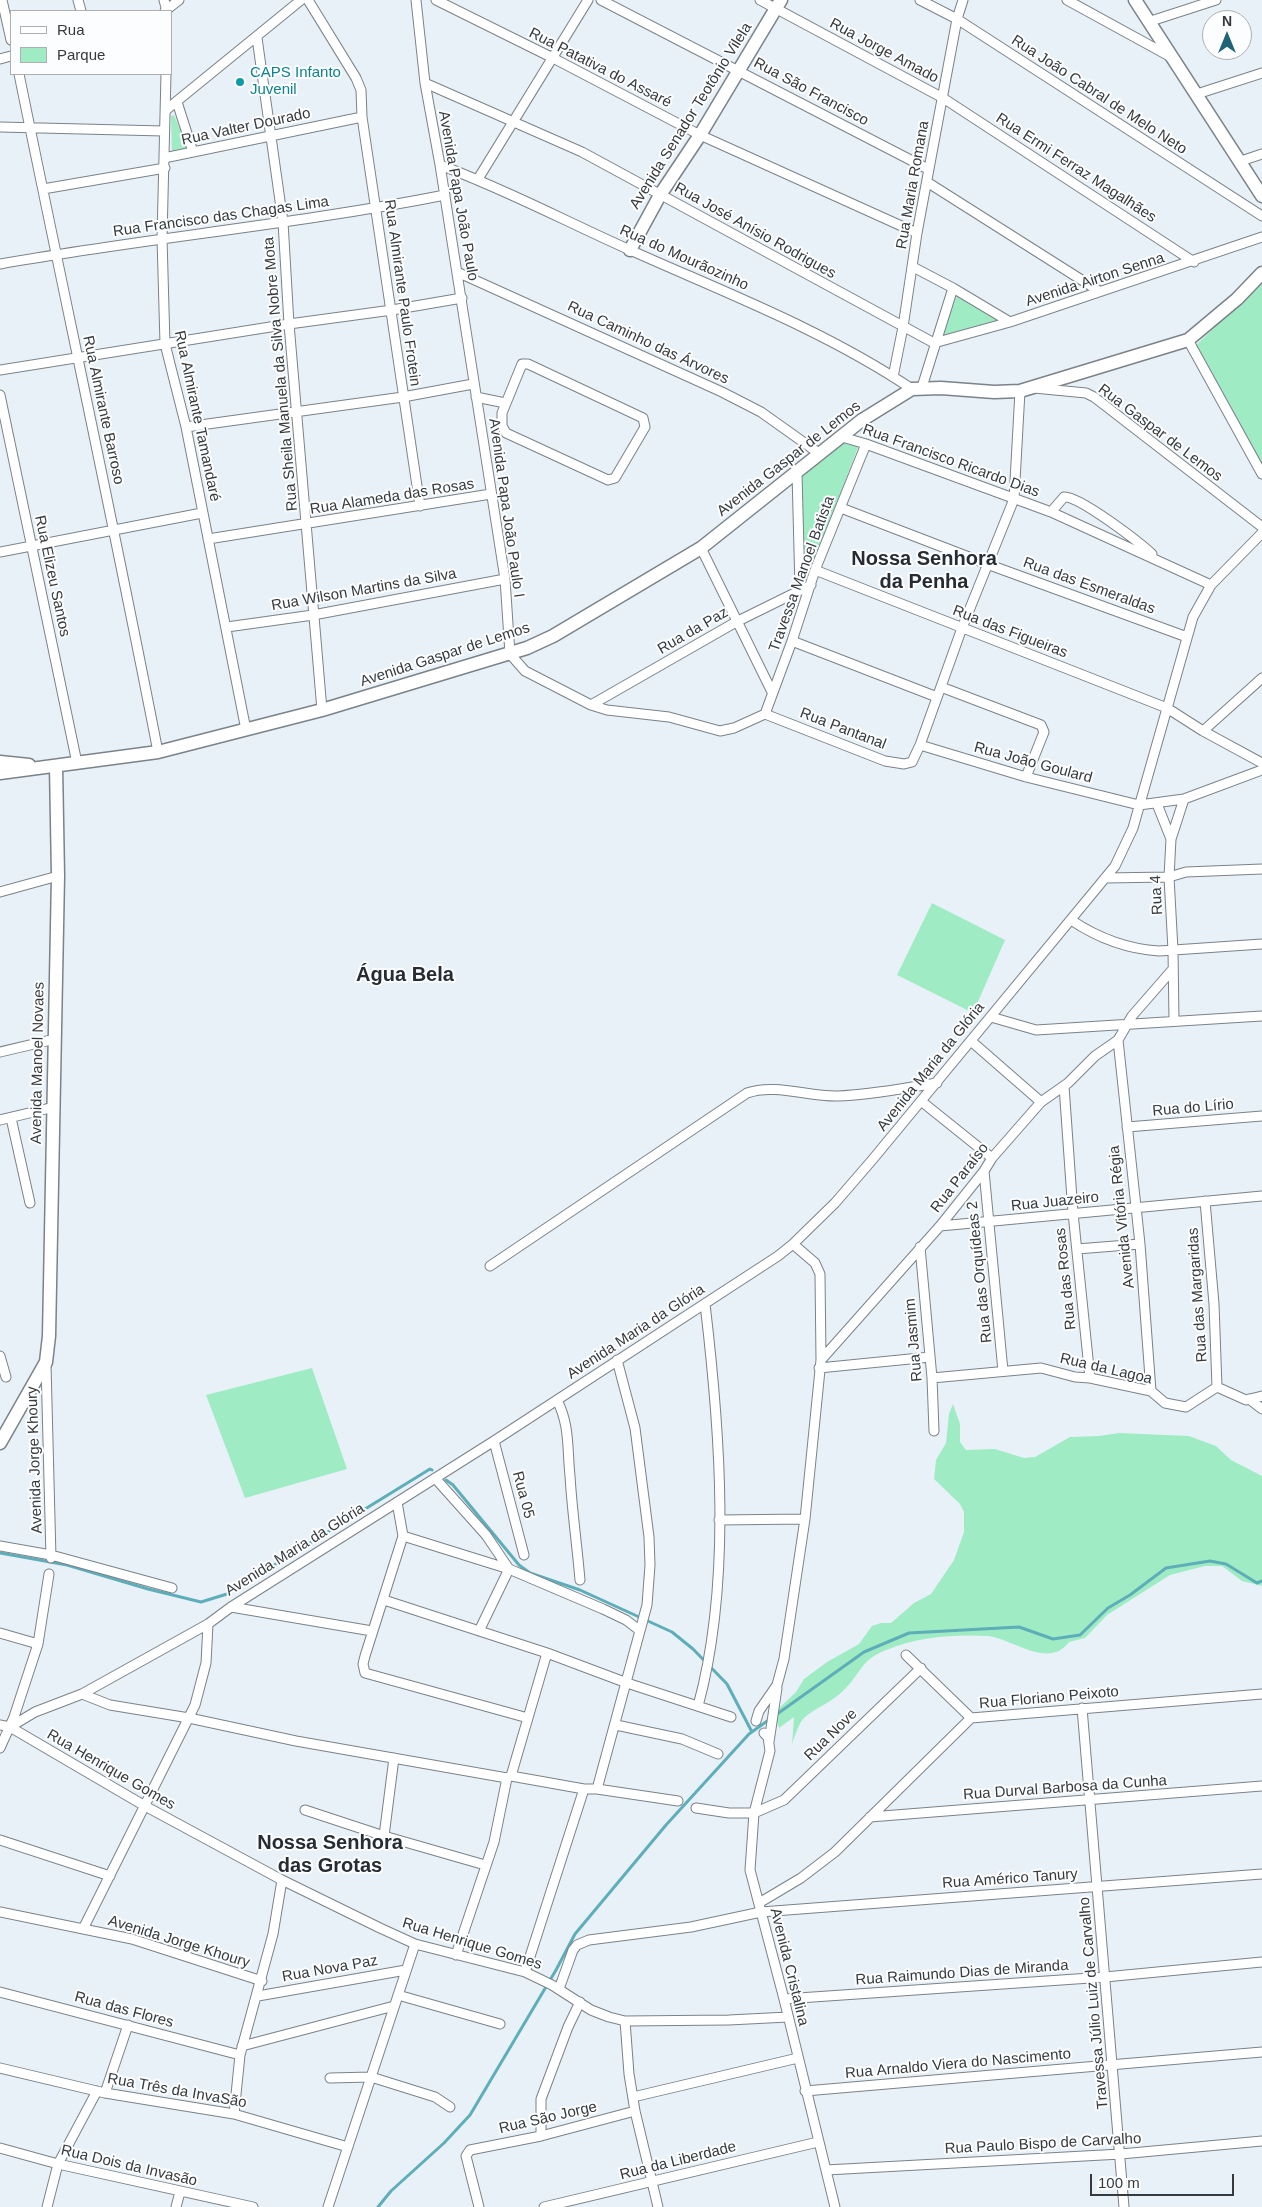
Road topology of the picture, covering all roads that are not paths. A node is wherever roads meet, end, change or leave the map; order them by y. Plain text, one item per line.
1 (2, 0) edge
2 (180, 0) edge
3 (301, 0) edge
4 (308, 0) edge
5 (416, 0) edge
6 (436, 0) edge
7 (588, 0) edge
8 (601, 0) edge
9 (760, 0) edge
10 (920, 0) edge
11 (963, 0) edge
12 (1067, 0) edge
13 (1135, 0) edge
14 (1216, 0) edge
15 (778, 4) edge
16 (167, 10) edge
17 (957, 20) junction
18 (1150, 21) junction
19 (10, 36) edge
20 (257, 38) junction
21 (553, 58) junction
22 (1173, 59) junction
23 (740, 71) junction
24 (1262, 72) edge
25 (19, 75) edge
26 (166, 75) edge
27 (425, 83) junction
28 (1197, 94) junction
29 (943, 98) junction
30 (177, 102) junction
31 (166, 110) junction
32 (362, 117) junction
33 (512, 122) junction
34 (0, 126) edge
35 (30, 128) junction
36 (164, 131) junction
37 (270, 135) junction
38 (700, 135) junction
39 (193, 152) junction
40 (1262, 154) edge
41 (164, 158) junction
42 (1240, 161) junction
43 (440, 165) junction
44 (165, 168) junction
45 (928, 169) junction
46 (478, 179) junction
47 (927, 182) junction
48 (42, 190) junction
49 (660, 194) junction
50 (445, 195) junction
51 (1262, 196) edge
52 (376, 209) junction
53 (1262, 216) edge
54 (282, 222) junction
55 (917, 233) junction
56 (1262, 237) edge
57 (162, 238) junction
58 (630, 250) junction
59 (57, 254) junction
60 (1194, 262) junction
61 (0, 264) edge
62 (913, 267) junction
63 (457, 272) junction
64 (1262, 273) edge
65 (953, 288) junction
66 (1099, 291) junction
67 (462, 298) junction
68 (392, 310) junction
69 (1010, 322) junction
70 (289, 324) junction
71 (903, 327) junction
72 (1188, 340) junction
73 (934, 343) junction
74 (165, 344) junction
75 (77, 359) junction
76 (0, 370) edge
77 (893, 377) junction
78 (473, 384) junction
79 (917, 388) junction
80 (1026, 390) junction
81 (0, 395) edge
82 (403, 397) junction
83 (476, 397) junction
84 (505, 403) junction
85 (298, 411) junction
86 (186, 427) junction
87 (842, 437) junction
88 (866, 444) junction
89 (820, 454) junction
90 (797, 473) junction
91 (1262, 474) edge
92 (491, 494) junction
93 (1014, 498) junction
94 (420, 506) junction
95 (841, 508) junction
96 (1051, 512) junction
97 (202, 513) junction
98 (306, 525) junction
99 (1262, 527) edge
100 (115, 530) junction
101 (1262, 533) edge
102 (208, 539) junction
103 (31, 546) junction
104 (701, 548) junction
105 (0, 552) edge
106 (1160, 561) junction
107 (988, 564) junction
108 (815, 570) junction
109 (505, 580) junction
110 (811, 585) junction
111 (1211, 585) junction
112 (800, 589) junction
113 (313, 615) junction
114 (736, 622) junction
115 (227, 627) junction
116 (962, 628) junction
117 (1187, 637) junction
118 (792, 641) junction
119 (510, 654) junction
120 (1262, 678) edge
121 (940, 687) junction
122 (772, 692) junction
123 (937, 697) junction
124 (591, 705) junction
125 (1167, 708) junction
126 (322, 710) junction
127 (765, 714) junction
128 (246, 730) junction
129 (1203, 732) junction
130 (920, 746) junction
131 (158, 752) junction
132 (0, 762) edge
133 (77, 763) junction
134 (1262, 763) edge
135 (51, 766) junction
136 (1262, 770) edge
137 (0, 773) edge
138 (1026, 777) junction
139 (1184, 799) junction
140 (1157, 804) junction
141 (1140, 805) junction
142 (1171, 839) junction
143 (1262, 869) edge
144 (58, 876) junction
145 (1168, 877) junction
146 (1105, 878) junction
147 (0, 892) edge
148 (1071, 920) junction
149 (1262, 944) edge
150 (1173, 950) junction
151 (1173, 968) junction
152 (1262, 1016) edge
153 (991, 1017) junction
154 (1130, 1020) junction
155 (1174, 1021) junction
156 (56, 1039) junction
157 (1118, 1040) junction
158 (971, 1041) junction
159 (0, 1052) edge
160 (937, 1083) junction
161 (1064, 1086) junction
162 (921, 1101) junction
163 (1041, 1102) junction
164 (54, 1107) junction
165 (1262, 1116) edge
166 (11, 1118) junction
167 (0, 1120) edge
168 (1127, 1127) junction
169 (992, 1158) junction
170 (984, 1171) junction
171 (1262, 1196) edge
172 (1204, 1201) junction
173 (30, 1203) dead end
174 (1136, 1208) junction
175 (1073, 1213) junction
176 (988, 1222) junction
177 (940, 1226) junction
178 (793, 1244) junction
179 (1140, 1244) junction
180 (920, 1247) junction
181 (1077, 1249) junction
182 (490, 1266) dead end
183 (705, 1304) junction
184 (0, 1356) edge
185 (930, 1356) junction
186 (617, 1360) junction
187 (46, 1362) junction
188 (820, 1364) junction
189 (1003, 1371) junction
190 (6, 1377) dead end
191 (932, 1378) junction
192 (1090, 1378) junction
193 (1217, 1386) junction
194 (1150, 1392) junction
195 (1262, 1396) edge
196 (1249, 1399) junction
197 (557, 1400) junction
198 (1262, 1409) edge
199 (934, 1431) dead end
200 (494, 1441) junction
201 (0, 1443) edge
202 (435, 1478) junction
203 (397, 1502) junction
204 (805, 1519) junction
205 (719, 1520) junction
206 (403, 1536) junction
207 (0, 1546) edge
208 (524, 1555) dead end
209 (51, 1557) junction
210 (509, 1569) junction
211 (49, 1574) dead end
212 (580, 1580) dead end
213 (172, 1588) dead end
214 (384, 1600) junction
215 (231, 1607) junction
216 (208, 1624) junction
217 (640, 1627) junction
218 (372, 1631) junction
219 (479, 1631) junction
220 (0, 1633) edge
221 (38, 1644) junction
222 (547, 1653) junction
223 (906, 1655) dead end
224 (921, 1668) junction
225 (627, 1683) junction
226 (777, 1685) junction
227 (82, 1694) junction
228 (1262, 1694) edge
229 (698, 1706) junction
230 (1082, 1708) junction
231 (731, 1717) dead end
232 (189, 1718) junction
233 (528, 1718) junction
234 (970, 1718) junction
235 (756, 1721) dead end
236 (0, 1725) edge
237 (616, 1725) junction
238 (10, 1728) junction
239 (764, 1734) dead end
240 (769, 1742) junction
241 (0, 1748) edge
242 (718, 1754) dead end
243 (394, 1758) junction
244 (509, 1777) junction
245 (1262, 1786) edge
246 (597, 1789) junction
247 (584, 1790) junction
248 (1090, 1800) junction
249 (678, 1801) dead end
250 (144, 1806) junction
251 (696, 1808) dead end
252 (305, 1810) dead end
253 (754, 1813) junction
254 (870, 1817) junction
255 (384, 1836) junction
256 (1, 1843) edge
257 (485, 1866) junction
258 (1262, 1874) edge
259 (110, 1876) junction
260 (282, 1880) junction
261 (1098, 1887) junction
262 (760, 1908) junction
263 (0, 1912) edge
264 (83, 1929) junction
265 (415, 1944) junction
266 (456, 1955) junction
267 (1262, 1962) edge
268 (406, 1970) junction
269 (529, 1974) junction
270 (1105, 1977) junction
271 (262, 1981) junction
272 (555, 1987) junction
273 (0, 1992) edge
274 (398, 1994) junction
275 (258, 1996) junction
276 (784, 1999) junction
277 (580, 2002) junction
278 (394, 2006) junction
279 (788, 2017) junction
280 (625, 2021) junction
281 (500, 2024) dead end
282 (128, 2025) junction
283 (241, 2051) junction
284 (1262, 2052) edge
285 (798, 2058) junction
286 (1113, 2065) junction
287 (0, 2068) edge
288 (371, 2077) junction
289 (330, 2078) dead end
290 (805, 2091) junction
291 (101, 2092) junction
292 (633, 2097) junction
293 (450, 2107) dead end
294 (635, 2111) junction
295 (234, 2114) junction
296 (541, 2136) junction
297 (1262, 2141) edge
298 (818, 2142) junction
299 (348, 2147) junction
300 (0, 2148) edge
301 (1121, 2154) junction
302 (58, 2164) junction
303 (826, 2170) junction
304 (652, 2182) junction
305 (180, 2192) junction
306 (47, 2207) edge
307 (176, 2207) edge
308 (253, 2207) edge
309 (328, 2207) edge
310 (479, 2207) edge
311 (544, 2207) edge
312 (658, 2207) edge
313 (835, 2207) edge
314 (1124, 2207) edge

1 - 19 street
2 - 16 street
3 - 20 street
4 - 32 street, Rua Almirante Paulo Frotein
5 - 27 street, Avenida Papa João Paulo
6 - 21 street, Rua Patativa do Assaré
7 - 21 street
8 - 23 street, Rua São Francisco
9 - 15 street, Rua Jorge Amado
10 - 17 street, Rua João Cabral de Melo Neto
11 - 17 street, Rua Maria Romana
12 - 22 street
13 - 18 street
14 - 18 street
15 - 23 street, Avenida Senador Teotônio Vilela
15 - 29 street, Rua Jorge Amado
17 - 29 street, Rua Maria Romana
17 - 53 street, Rua João Cabral de Melo Neto
18 - 22 street
20 - 30 street
20 - 37 street, Rua Sheila Manuela da Silva Nobre Mota
21 - 33 street
21 - 38 street, Rua Patativa do Assaré
22 - 28 street
23 - 38 street, Avenida Senador Teotônio Vilela
23 - 45 street, Rua São Francisco
24 - 28 street
25 - 35 street, Rua Almirante Barroso
26 - 31 street, Rua Almirante Tamandaré
27 - 33 street, Rua José Anísio Rodrigues
27 - 43 street, Avenida Papa João Paulo
28 - 42 street
29 - 45 street, Rua Maria Romana
29 - 60 street, Rua Ermi Ferraz Magalhães
30 - 31 street
30 - 39 street
31 - 36 street, Rua Almirante Tamandaré
32 - 37 street, Rua Valter Dourado
32 - 52 street, Rua Almirante Paulo Frotein
33 - 46 street
33 - 49 street, Rua José Anísio Rodrigues
34 - 35 street
35 - 36 street
35 - 48 street, Rua Almirante Barroso
36 - 41 street, Rua Almirante Tamandaré
37 - 39 street, Rua Valter Dourado
37 - 54 street, Rua Sheila Manuela da Silva Nobre Mota
38 - 49 street, Avenida Senador Teotônio Vilela
38 - 55 street, Rua Patativa do Assaré
39 - 41 street, Rua Valter Dourado
40 - 42 street
41 - 44 street, Rua Almirante Tamandaré
42 - 51 street
43 - 46 street, Rua do Mourãozinho
43 - 50 street, Avenida Papa João Paulo
44 - 48 street
44 - 57 street, Rua Almirante Tamandaré
45 - 47 street, Rua Maria Romana
46 - 58 street, Rua do Mourãozinho
47 - 55 street, Rua Maria Romana
47 - 66 street
48 - 59 street, Rua Almirante Barroso
49 - 58 street, Avenida Senador Teotônio Vilela
49 - 71 street, Rua José Anísio Rodrigues
50 - 52 street, Rua Francisco das Chagas Lima
50 - 63 street, Avenida Papa João Paulo
52 - 54 street, Rua Francisco das Chagas Lima
52 - 68 street, Rua Almirante Paulo Frotein
54 - 57 street, Rua Francisco das Chagas Lima
54 - 70 street, Rua Sheila Manuela da Silva Nobre Mota
55 - 62 street, Rua Maria Romana
56 - 60 street, Avenida Airton Senna
57 - 59 street, Rua Francisco das Chagas Lima
57 - 74 street, Rua Almirante Tamandaré
58 - 77 street, Rua do Mourãozinho
59 - 61 street, Rua Francisco das Chagas Lima
59 - 75 street, Rua Almirante Barroso
60 - 66 street, Avenida Airton Senna
62 - 65 street
62 - 71 street, Rua Maria Romana
63 - 67 street, Avenida Papa João Paulo
63 - 89 street, Rua Caminho das Árvores
64 - 72 street
65 - 69 street
65 - 73 street
66 - 69 street, Avenida Airton Senna
67 - 68 street
67 - 78 street, Avenida Papa João Paulo
68 - 70 street
68 - 82 street, Rua Almirante Paulo Frotein
69 - 73 street, Avenida Airton Senna
70 - 74 street
70 - 85 street, Rua Sheila Manuela da Silva Nobre Mota
71 - 73 street, Rua José Anísio Rodrigues
71 - 77 street, Rua Maria Romana
72 - 80 street
72 - 91 street
73 - 79 street
74 - 75 street
74 - 86 street, Rua Almirante Tamandaré
75 - 76 street
75 - 100 street, Rua Almirante Barroso
77 - 79 street, Rua do Mourãozinho
78 - 82 street
78 - 83 street, Avenida Papa João Paulo
79 - 80 street
79 - 87 street, Avenida Gaspar de Lemos
80 - 93 street
80 - 99 street, Rua Gaspar de Lemos
81 - 103 street, Rua Elizeu Santos
82 - 85 street
82 - 94 street, Rua Almirante Paulo Frotein
83 - 84 street
83 - 92 street, Avenida Papa João Paulo I
84 - 84 street
85 - 86 street
85 - 98 street, Rua Sheila Manuela da Silva Nobre Mota
86 - 97 street, Rua Almirante Tamandaré
87 - 88 street, Rua Francisco Ricardo Dias
87 - 89 street, Avenida Gaspar de Lemos
88 - 93 street, Rua Francisco Ricardo Dias
88 - 95 street, Travessa Manoel Batista
89 - 90 street, Avenida Gaspar de Lemos
90 - 104 street, Avenida Gaspar de Lemos
90 - 112 street
92 - 94 street, Rua Alameda das Rosas
92 - 109 street, Avenida Papa João Paulo I
93 - 96 street, Rua Francisco Ricardo Dias
93 - 107 street
94 - 98 street, Rua Alameda das Rosas
95 - 107 street, Rua das Esmeraldas
95 - 108 street, Travessa Manoel Batista
96 - 106 street, Rua Francisco Ricardo Dias
96 - 106 street, Rua Francisco Ricardo Dias
97 - 100 street
97 - 102 street, Rua Almirante Tamandaré
98 - 102 street, Rua Alameda das Rosas
98 - 113 street, Rua Sheila Manuela da Silva Nobre Mota
100 - 103 street
100 - 131 street, Rua Almirante Barroso
101 - 111 street, Avenida Maria da Glória
102 - 115 street, Rua Almirante Tamandaré
103 - 105 street
103 - 133 street, Rua Elizeu Santos
104 - 114 street
104 - 119 street, Avenida Gaspar de Lemos
106 - 111 street, Rua Francisco Ricardo Dias
107 - 116 street
107 - 117 street, Rua das Esmeraldas
108 - 110 street, Travessa Manoel Batista
108 - 116 street, Rua das Figueiras
109 - 113 street, Rua Wilson Martins da Silva
109 - 119 street, Avenida Papa João Paulo I
110 - 112 street, Rua da Paz
110 - 118 street, Travessa Manoel Batista
111 - 117 street, Avenida Maria da Glória
112 - 114 street, Rua da Paz
113 - 115 street, Rua Wilson Martins da Silva
113 - 126 street, Rua Sheila Manuela da Silva Nobre Mota
114 - 122 street
114 - 124 street, Rua da Paz
115 - 128 street, Rua Almirante Tamandaré
116 - 121 street
116 - 125 street, Rua das Figueiras
117 - 125 street, Avenida Maria da Glória
118 - 122 street, Travessa Manoel Batista
118 - 123 street
119 - 124 street
119 - 126 street, Avenida Gaspar de Lemos
120 - 129 street
121 - 123 street
121 - 138 street
122 - 127 street, Travessa Manoel Batista
123 - 130 street
124 - 127 street
125 - 129 street, Rua das Figueiras
125 - 141 street, Avenida Maria da Glória
126 - 128 street, Avenida Gaspar de Lemos
127 - 130 street, Rua Pantanal
128 - 131 street, Avenida Gaspar de Lemos
129 - 134 street, Rua das Figueiras
130 - 138 street, Rua João Goulard
131 - 133 street, Avenida Gaspar de Lemos
132 - 135 street
133 - 135 street, Avenida Gaspar de Lemos
135 - 137 street
135 - 144 street, Avenida Manoel Novaes
136 - 139 street, Rua João Goulard
138 - 141 street, Rua João Goulard
139 - 140 street, Rua João Goulard
139 - 142 street, Rua 4
140 - 141 street, Rua João Goulard
140 - 142 street, Rua 4
141 - 146 street, Avenida Maria da Glória
142 - 145 street, Rua 4
143 - 145 street
144 - 147 street
144 - 156 street, Avenida Manoel Novaes
145 - 146 street
145 - 150 street, Rua 4
146 - 148 street, Avenida Maria da Glória
148 - 150 street
148 - 153 street, Avenida Maria da Glória
149 - 150 street
150 - 151 street
151 - 154 street, Rua Paraíso
151 - 155 street
152 - 155 street
153 - 154 street
153 - 158 street, Avenida Maria da Glória
154 - 155 street
154 - 157 street, Rua Paraíso
156 - 159 street
156 - 164 street, Avenida Manoel Novaes
157 - 161 street, Rua Paraíso
157 - 168 street, Avenida Vitória Régia
158 - 160 street, Avenida Maria da Glória
158 - 163 street
160 - 162 street, Avenida Maria da Glória
160 - 182 street
161 - 163 street, Rua Paraíso
161 - 175 street, Rua das Rosas
162 - 169 street
162 - 178 street, Avenida Maria da Glória
163 - 169 street, Rua Paraíso
164 - 166 street
164 - 187 street, Avenida Manoel Novaes
165 - 168 street, Rua do Lírio
166 - 167 street
166 - 173 street
168 - 174 street, Avenida Vitória Régia
169 - 170 street, Rua Paraíso
170 - 176 street, Rua das Orquídeas 2
170 - 177 street, Rua Paraíso
171 - 172 street, Rua Juazeiro
172 - 174 street, Rua Juazeiro
172 - 193 street, Rua das Margaridas
174 - 175 street, Rua Juazeiro
174 - 179 street, Avenida Vitória Régia
175 - 176 street, Rua Juazeiro
175 - 181 street, Rua das Rosas
176 - 177 street, Rua Juazeiro
176 - 189 street, Rua das Orquídeas 2
177 - 180 street, Rua Paraíso
178 - 183 street, Avenida Maria da Glória
178 - 188 street
179 - 181 street
179 - 194 street, Avenida Vitória Régia
180 - 185 street, Rua Jasmim
180 - 188 street, Rua Paraíso
181 - 192 street, Rua das Rosas
183 - 186 street, Avenida Maria da Glória
183 - 205 street
184 - 190 street
185 - 188 street
185 - 191 street, Rua Jasmim
186 - 197 street, Avenida Maria da Glória
186 - 217 street
187 - 201 street
187 - 209 street, Avenida Jorge Khoury
188 - 204 street
189 - 191 street, Rua da Lagoa
189 - 192 street, Rua da Lagoa
191 - 199 street, Rua Jasmim
192 - 194 street, Rua da Lagoa
193 - 194 street, Rua da Lagoa
193 - 196 street
195 - 196 street
196 - 198 street
197 - 200 street, Avenida Maria da Glória
197 - 212 street
200 - 202 street, Avenida Maria da Glória
200 - 208 street, Rua 05
202 - 203 street, Avenida Maria da Glória
202 - 210 street
203 - 206 street
203 - 215 street, Avenida Maria da Glória
204 - 205 street
204 - 226 street
205 - 229 street
206 - 210 street
206 - 214 street
207 - 209 street
209 - 213 street
210 - 217 street
210 - 219 street
211 - 221 street
214 - 218 street
214 - 219 street
215 - 216 street, Avenida Maria da Glória
215 - 218 street
216 - 227 street, Avenida Maria da Glória
216 - 232 street
217 - 225 street
218 - 233 street
219 - 222 street
220 - 221 street
221 - 238 street
222 - 225 street
222 - 233 street
223 - 224 street
224 - 234 street
224 - 253 street, Rua Nove
225 - 229 street
225 - 237 street
226 - 235 street
226 - 240 street, Avenida Cristalina
227 - 232 street
227 - 238 street, Avenida Maria da Glória
228 - 230 street, Rua Floriano Peixoto
229 - 231 street
230 - 234 street, Rua Floriano Peixoto
230 - 248 street, Travessa Júlio Luiz de Carvalho
232 - 243 street
232 - 250 street
233 - 244 street
234 - 254 street, Rua Floriano Peixoto
236 - 238 street, Rua Henrique Gomes
237 - 242 street
237 - 246 street
238 - 241 street
238 - 250 street, Rua Henrique Gomes
239 - 240 street
240 - 253 street, Avenida Cristalina
243 - 244 street
243 - 255 street
244 - 247 street
244 - 257 street
245 - 248 street, Rua Durval Barbosa da Cunha
246 - 247 street
246 - 249 street
247 - 269 street
248 - 254 street, Rua Durval Barbosa da Cunha
248 - 261 street, Travessa Júlio Luiz de Carvalho
250 - 259 street
250 - 260 street, Rua Henrique Gomes
251 - 253 street
252 - 255 street
253 - 262 street, Avenida Cristalina
254 - 262 street, Rua Floriano Peixoto
255 - 257 street
256 - 259 street
257 - 266 street
258 - 261 street, Rua Américo Tanury
259 - 264 street
260 - 265 street, Rua Henrique Gomes
260 - 271 street
261 - 262 street, Rua Américo Tanury
261 - 270 street, Travessa Júlio Luiz de Carvalho
262 - 272 street
262 - 276 street, Avenida Cristalina
263 - 264 street, Avenida Jorge Khoury
264 - 271 street, Avenida Jorge Khoury
265 - 266 street, Rua Henrique Gomes
265 - 268 street
266 - 269 street, Rua Henrique Gomes
267 - 270 street, Rua Raimundo Dias de Miranda
268 - 274 street
268 - 275 street, Rua Nova Paz
269 - 272 street, Rua Henrique Gomes
270 - 276 street, Rua Raimundo Dias de Miranda
270 - 286 street, Travessa Júlio Luiz de Carvalho
271 - 275 street
272 - 277 street, Rua Henrique Gomes
273 - 282 street, Rua das Flores
274 - 278 street
274 - 281 street
275 - 283 street
276 - 279 street, Avenida Cristalina
277 - 280 street, Rua Henrique Gomes
277 - 296 street
278 - 283 street, Rua das Flores
278 - 288 street
279 - 280 street, Rua Henrique Gomes
279 - 285 street, Avenida Cristalina
280 - 292 street
282 - 283 street, Rua das Flores
282 - 291 street
283 - 295 street
284 - 286 street, Rua Arnaldo Viera do Nascimento
285 - 290 street, Avenida Cristalina
285 - 292 street
286 - 290 street, Rua Arnaldo Viera do Nascimento
286 - 301 street, Travessa Júlio Luiz de Carvalho
287 - 291 street, Rua Três da InvaSão
288 - 289 street
288 - 293 street
288 - 299 street
290 - 298 street, Avenida Cristalina
291 - 295 street, Rua Três da InvaSão
291 - 302 street
292 - 294 street
294 - 296 street, Rua São Jorge
294 - 304 street
295 - 299 street, Rua Três da InvaSão
296 - 310 street, Rua São Jorge
297 - 301 street, Rua Paulo Bispo de Carvalho
298 - 303 street, Avenida Cristalina
298 - 304 street, Rua da Liberdade
299 - 309 street
300 - 302 street, Rua Dois da Invasão
301 - 303 street, Rua Paulo Bispo de Carvalho
301 - 314 street, Travessa Júlio Luiz de Carvalho
302 - 305 street, Rua Dois da Invasão
302 - 306 street
303 - 313 street, Avenida Cristalina
304 - 311 street, Rua da Liberdade
304 - 312 street
305 - 307 street
305 - 308 street, Rua Dois da Invasão

